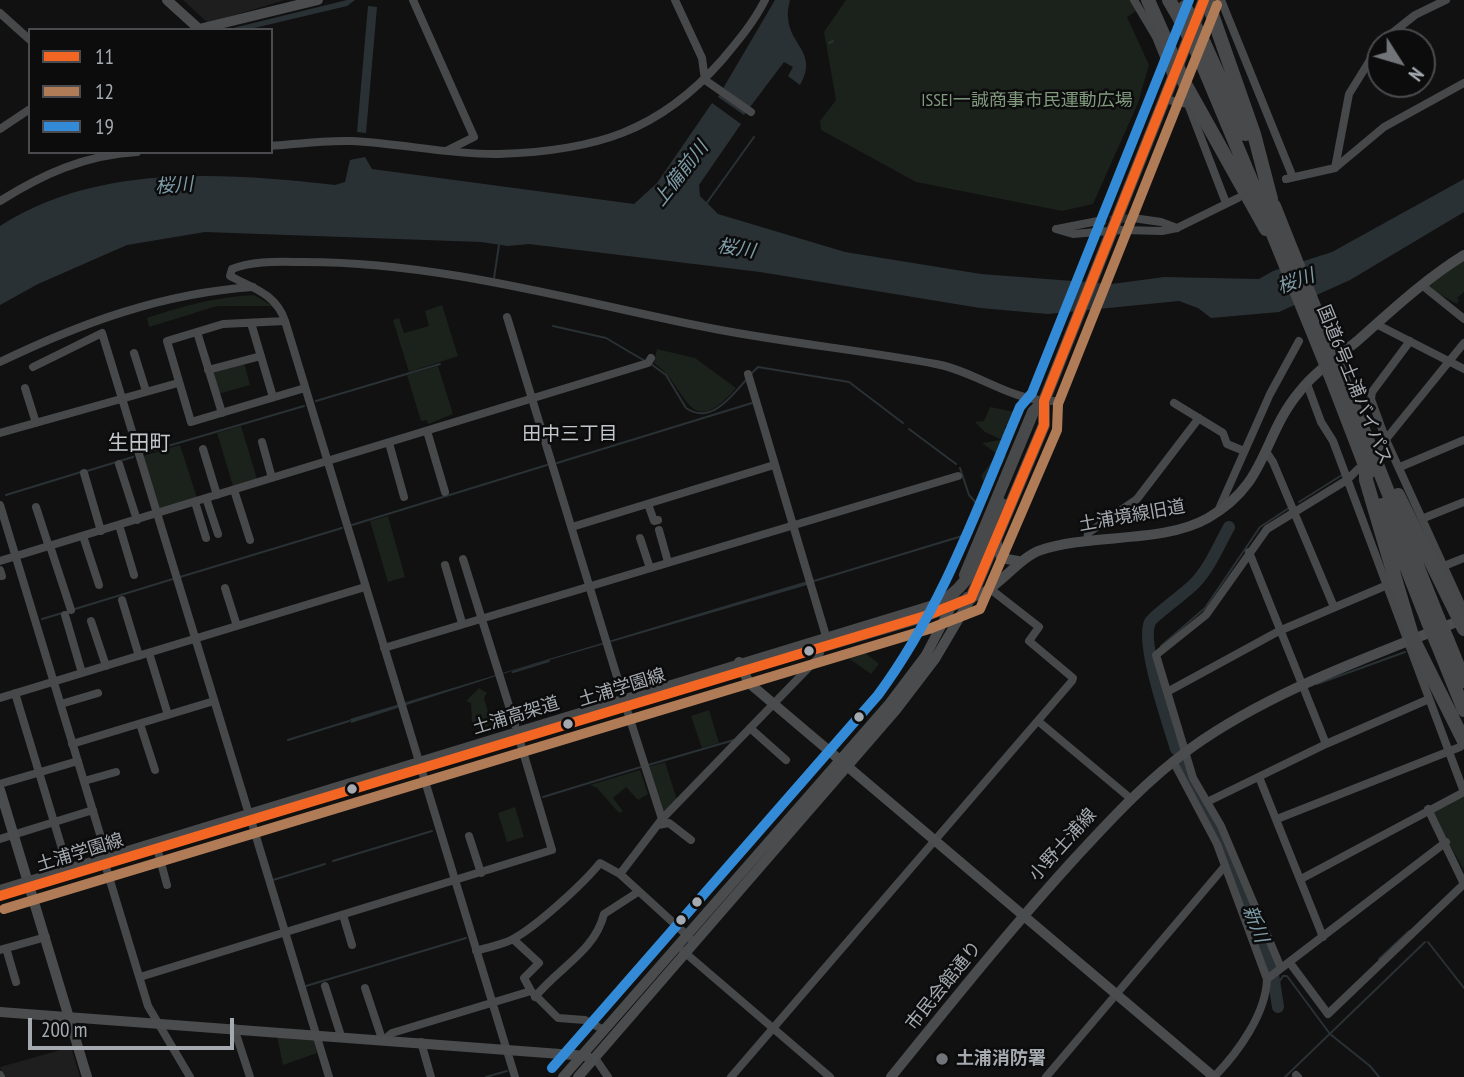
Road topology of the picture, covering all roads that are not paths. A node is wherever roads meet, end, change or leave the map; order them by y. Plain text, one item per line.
1 (167, 0) edge
2 (318, 0) edge
3 (414, 0) edge
4 (675, 0) edge
5 (765, 0) edge
6 (1134, 0) edge
7 (1148, 0) edge
8 (1168, 0) edge
9 (1206, 0) edge
10 (1221, 0) edge
11 (1446, 0) edge
12 (1182, 9) edge
13 (0, 13) edge
14 (198, 28) edge
15 (203, 28) edge
16 (1399, 28) edge
17 (28, 38) edge
18 (1366, 67) edge
19 (1175, 73) junction
20 (705, 80) junction
21 (1464, 83) edge
22 (1164, 99) junction
23 (28, 110) edge
24 (751, 112) dead end
25 (0, 130) edge
26 (273, 146) edge
27 (448, 149) junction
28 (124, 154) edge
29 (1335, 168) junction
30 (1238, 198) dead end
31 (0, 201) edge
32 (1226, 203) junction
33 (1267, 208) junction
34 (1133, 218) tunnel mouth
35 (1098, 221) tunnel mouth
36 (1177, 228) junction
37 (1110, 236) junction
38 (1464, 255) edge
39 (1423, 286) junction
40 (253, 287) junction
41 (507, 317) dead end
42 (1464, 319) edge
43 (285, 321) junction
44 (251, 323) junction
45 (1376, 324) junction
46 (197, 332) junction
47 (1299, 341) dead end
48 (1410, 341) junction
49 (1464, 343) edge
50 (134, 354) dead end
51 (261, 356) junction
52 (652, 358) dead end
53 (0, 362) edge
54 (1449, 362) junction
55 (33, 367) dead end
56 (1464, 369) edge
57 (208, 370) junction
58 (1334, 372) junction
59 (748, 374) dead end
60 (178, 383) junction
61 (1307, 384) junction
62 (25, 388) dead end
63 (305, 388) junction
64 (146, 391) junction
65 (273, 397) junction
66 (123, 398) junction
67 (532, 398) junction
68 (1049, 398) junction
69 (1174, 403) dead end
70 (222, 413) junction
71 (1199, 418) junction
72 (36, 423) junction
73 (427, 431) junction
74 (0, 433) edge
75 (1386, 440) junction
76 (1464, 440) edge
77 (262, 442) dead end
78 (388, 443) junction
79 (204, 449) dead end
80 (1244, 451) junction
81 (1267, 453) junction
82 (328, 462) junction
83 (1369, 462) junction
84 (119, 464) dead end
85 (774, 465) junction
86 (1400, 467) junction
87 (84, 473) dead end
88 (958, 476) dead end
89 (272, 478) junction
90 (1347, 480) junction
91 (234, 490) junction
92 (445, 492) dead end
93 (217, 495) junction
94 (404, 497) dead end
95 (206, 498) junction
96 (195, 502) junction
97 (1464, 502) edge
98 (648, 504) junction
99 (0, 505) edge
100 (36, 507) dead end
101 (1218, 511) junction
102 (1294, 512) junction
103 (158, 513) junction
104 (1424, 518) junction
105 (137, 520) junction
106 (658, 520) dead end
107 (119, 525) junction
108 (793, 525) junction
109 (3, 527) edge
110 (572, 527) junction
111 (659, 530) dead end
112 (101, 531) junction
113 (218, 534) dead end
114 (83, 536) junction
115 (206, 538) dead end
116 (640, 538) dead end
117 (250, 540) dead end
118 (996, 541) junction
119 (1087, 542) junction
120 (50, 546) junction
121 (1249, 552) junction
122 (16, 556) junction
123 (1464, 558) edge
124 (463, 559) dead end
125 (0, 561) edge
126 (1018, 561) junction
127 (668, 562) junction
128 (445, 565) dead end
129 (1444, 566) junction
130 (649, 568) junction
131 (134, 575) dead end
132 (99, 584) dead end
133 (590, 586) junction
134 (1385, 586) junction
135 (366, 587) junction
136 (225, 588) dead end
137 (989, 588) junction
138 (971, 598) junction
139 (122, 600) dead end
140 (955, 601) junction
141 (1334, 607) junction
142 (483, 617) junction
143 (1463, 620) edge
144 (91, 621) dead end
145 (462, 624) junction
146 (237, 626) junction
147 (1279, 631) junction
148 (826, 636) junction
149 (195, 639) junction
150 (1409, 641) junction
151 (1442, 641) junction
152 (384, 648) junction
153 (818, 648) junction
154 (149, 653) junction
155 (139, 656) junction
156 (106, 666) junction
157 (741, 666) junction
158 (82, 673) junction
159 (54, 681) junction
160 (1464, 681) edge
161 (1302, 687) junction
162 (1167, 692) junction
163 (15, 693) junction
164 (98, 693) dead end
165 (622, 693) dead end
166 (0, 698) edge
167 (1429, 699) junction
168 (214, 701) junction
169 (61, 705) junction
170 (774, 705) junction
171 (627, 710) dead end
172 (1464, 710) edge
173 (168, 715) junction
174 (1038, 721) junction
175 (140, 724) junction
176 (750, 728) junction
177 (517, 732) junction
178 (72, 744) junction
179 (1326, 744) junction
180 (1462, 744) edge
181 (1451, 752) junction
182 (1183, 754) junction
183 (786, 760) dead end
184 (78, 761) junction
185 (1173, 761) junction
186 (844, 763) junction
187 (420, 764) junction
188 (155, 770) dead end
189 (39, 772) junction
190 (116, 772) dead end
191 (1259, 777) junction
192 (84, 781) junction
193 (0, 784) edge
194 (0, 790) edge
195 (1464, 792) edge
196 (1130, 798) junction
197 (1208, 802) junction
198 (1428, 809) junction
199 (93, 810) junction
200 (249, 816) junction
201 (1277, 820) junction
202 (54, 821) junction
203 (660, 822) junction
204 (14, 834) junction
205 (469, 836) dead end
206 (0, 839) edge
207 (691, 840) dead end
208 (934, 840) junction
209 (1446, 842) junction
210 (157, 848) junction
211 (105, 859) junction
212 (67, 865) junction
213 (1225, 866) junction
214 (481, 873) junction
215 (620, 874) junction
216 (1301, 879) junction
217 (455, 881) junction
218 (29, 882) junction
219 (167, 884) dead end
220 (1464, 884) edge
221 (0, 886) edge
222 (638, 892) junction
223 (0, 894) edge
224 (343, 915) junction
225 (1022, 915) junction
226 (249, 930) dead end
227 (284, 932) junction
228 (235, 934) dead end
229 (46, 937) junction
230 (1323, 937) junction
231 (513, 939) junction
232 (691, 939) junction
233 (253, 942) junction
234 (352, 945) dead end
235 (239, 946) junction
236 (3, 949) edge
237 (682, 950) junction
238 (476, 951) junction
239 (1290, 963) junction
240 (1279, 970) junction
241 (140, 977) junction
242 (1268, 978) junction
243 (16, 982) dead end
244 (325, 986) dead end
245 (365, 988) dead end
246 (533, 994) junction
247 (1117, 994) junction
248 (492, 1003) junction
249 (0, 1012) edge
250 (69, 1017) junction
251 (157, 1023) junction
252 (234, 1028) junction
253 (773, 1028) junction
254 (604, 1030) junction
255 (315, 1034) junction
256 (341, 1036) junction
257 (383, 1039) junction
258 (421, 1042) junction
259 (506, 1048) junction
260 (582, 1055) junction
261 (595, 1058) junction
262 (87, 1077) edge
263 (190, 1077) edge
264 (250, 1077) edge
265 (328, 1077) edge
266 (431, 1077) edge
267 (515, 1077) edge
268 (563, 1077) edge
269 (578, 1077) edge
270 (608, 1077) edge
271 (731, 1077) edge
272 (830, 1077) edge
273 (891, 1077) edge
274 (1046, 1077) edge
275 (1214, 1077) edge

1 - 14 street
2 - 15 street
3 - 27 street
4 - 20 street
5 - 20 street
6 - 19 street
7 - 19 highway
8 - 12 highway, 国道6号土浦バイパス
9 - 19 main road
9 - 33 highway
10 - 29 street
11 - 16 street
12 - 33 highway, 国道6号土浦バイパス, bridge
13 - 17 street
18 - 29 street
19 - 22 main road
19 - 33 highway
20 - 24 street
20 - 27 street
21 - 29 street
22 - 32 street
22 - 37 main road
23 - 25 street
26 - 27 street
28 - 31 street
30 - 32 street
32 - 36 street
33 - 58 highway, 国道6号土浦バイパス, bridge
33 - 58 highway, 国道6号土浦バイパス, bridge
34 - 36 street
35 - 37 street
36 - 37 street
37 - 68 main road
38 - 39 street, 土浦境線旧道
39 - 42 street
39 - 45 street, 土浦境線旧道
40 - 43 street
40 - 53 street
40 - 68 street
41 - 67 street
43 - 44 street
43 - 63 street
44 - 46 street
44 - 51 street
45 - 48 street
45 - 61 street, 土浦境線旧道
46 - 57 street
46 - 60 street
47 - 80 street
48 - 54 street
48 - 75 street
49 - 54 street
50 - 64 street
51 - 57 street
51 - 65 street
52 - 67 street
54 - 56 street
54 - 75 street
55 - 66 street
57 - 70 street
58 - 83 highway, 国道6号土浦バイパス
59 - 85 street
60 - 64 street
60 - 70 street
61 - 81 street, 土浦境線旧道
61 - 90 street
62 - 72 street
63 - 65 street
63 - 82 street
64 - 66 street
65 - 70 street
66 - 72 street
66 - 103 street
67 - 73 street
67 - 110 street
68 - 118 main road
68 - 140 main road
68 - 223 main road, 土浦高架道, bridge
69 - 71 street
71 - 80 street
71 - 119 street
72 - 74 street
73 - 78 street
73 - 92 street
75 - 83 street
75 - 86 street
76 - 86 street
77 - 89 street
78 - 82 street
78 - 94 street
79 - 93 street
80 - 101 street
81 - 101 street, 土浦境線旧道
81 - 102 street
82 - 89 street
82 - 135 street
83 - 90 street
83 - 143 highway
83 - 150 highway
83 - 151 highway, 国道6号土浦バイパス, bridge
84 - 105 street
85 - 98 street
85 - 108 street
86 - 104 street
87 - 112 street
88 - 108 street
89 - 91 street
90 - 102 street
90 - 134 street
91 - 93 street
91 - 117 street
93 - 95 street
95 - 96 street
95 - 113 street
96 - 103 street
96 - 115 street
97 - 104 street
98 - 106 street
98 - 110 street
99 - 109 street
100 - 120 street
101 - 119 street, 土浦境線旧道
102 - 121 street
102 - 141 street
103 - 105 street
103 - 149 street
104 - 129 street
105 - 107 street
107 - 112 street
107 - 131 street
108 - 127 street
108 - 148 street
109 - 122 street
110 - 133 street
111 - 127 street
112 - 114 street
114 - 120 street
114 - 132 street
116 - 130 street
118 - 126 street
118 - 138 main road
119 - 126 street, 土浦境線旧道
120 - 122 street
120 - 158 street
121 - 147 street
121 - 162 street
122 - 125 street
122 - 159 street
123 - 129 street
124 - 142 street
126 - 137 street, 土浦境線旧道
127 - 130 street
128 - 145 street
129 - 143 street
130 - 133 street
133 - 142 street
133 - 165 street
134 - 141 street
134 - 150 street
135 - 146 street
135 - 152 street
136 - 146 street
137 - 138 street, 土浦境線旧道
137 - 174 street
138 - 140 main road, 土浦学園線
138 - 186 street
139 - 155 street
140 - 148 main road, 土浦学園線
140 - 153 main road, 土浦学園線
140 - 186 street
141 - 147 street
142 - 145 street
142 - 177 street
143 - 150 street, 小野土浦線
144 - 156 street
145 - 152 street
146 - 149 street
147 - 161 street
147 - 162 street
148 - 157 main road, 土浦学園線
149 - 154 street
149 - 168 street
150 - 161 street, 小野土浦線
150 - 167 street
150 - 180 highway
151 - 160 highway, 国道6号土浦バイパス
151 - 172 highway, 国道6号土浦バイパス
152 - 187 street
153 - 157 main road, 土浦学園線
153 - 170 street
154 - 155 street
154 - 173 street
155 - 156 street
156 - 158 street
157 - 170 street
157 - 177 main road, 土浦学園線
157 - 187 main road, 土浦学園線
158 - 159 street
159 - 163 street
159 - 169 street
161 - 179 street
161 - 182 street, 小野土浦線
162 - 182 street
163 - 166 street
163 - 189 street
164 - 169 street
167 - 179 street
167 - 181 street
168 - 173 street
168 - 200 street
169 - 178 street
170 - 176 street
170 - 186 street
171 - 203 street
173 - 175 street
174 - 196 street
174 - 208 street
175 - 178 street
175 - 188 street
176 - 183 street
176 - 203 street
177 - 187 main road, 土浦学園線
177 - 214 street
178 - 184 street
179 - 191 street
180 - 181 street
181 - 195 street
181 - 201 street
182 - 185 street, 小野土浦線
182 - 197 street
184 - 189 street
184 - 192 street
185 - 196 street, 小野土浦線
185 - 213 street
186 - 208 street
186 - 232 street
187 - 200 main road, 土浦学園線
187 - 217 street
189 - 193 street
189 - 202 street
190 - 192 street
191 - 197 street
191 - 201 street
192 - 199 street
194 - 204 street
195 - 198 street
196 - 225 street, 小野土浦線
197 - 240 street
198 - 209 street
198 - 216 street
199 - 202 street
199 - 211 street
200 - 210 main road, 土浦学園線
200 - 211 main road, 土浦学園線
200 - 227 street
201 - 216 street
202 - 204 street
202 - 212 street
203 - 207 street
203 - 215 street
204 - 206 street
204 - 218 street
205 - 214 street
208 - 225 street
208 - 253 street
209 - 220 street
209 - 230 street
210 - 211 main road, 土浦学園線
210 - 219 street
211 - 212 main road, 土浦学園線
211 - 218 main road, 土浦学園線
211 - 241 street
212 - 218 main road, 土浦学園線
213 - 242 street
213 - 247 street
214 - 217 street
215 - 222 street
215 - 231 street
216 - 230 street
217 - 224 street
217 - 238 street
218 - 221 main road, 土浦学園線
218 - 223 main road, 土浦学園線
218 - 229 street
220 - 239 street
222 - 232 street
222 - 246 street
224 - 227 street
224 - 234 street
225 - 247 street
225 - 273 street, 市民会館通り
226 - 233 street
227 - 233 street
227 - 255 street
228 - 235 street
229 - 236 street
229 - 250 street
230 - 239 street
231 - 238 street
231 - 246 street
232 - 237 street
233 - 235 street
235 - 241 street
236 - 243 street
237 - 253 street
237 - 254 street
237 - 261 street
238 - 248 street
239 - 240 street
240 - 242 street
241 - 251 street
242 - 275 street
244 - 256 street
245 - 257 street
246 - 248 street
246 - 254 street
247 - 274 street
247 - 275 street
248 - 257 street
248 - 259 street
249 - 250 street
250 - 251 street
250 - 262 street
251 - 252 street
251 - 263 street
252 - 255 street
252 - 264 street
253 - 271 street
253 - 272 street
254 - 260 street
255 - 256 street
255 - 265 street
256 - 257 street
257 - 258 street
258 - 259 street
258 - 266 street
259 - 260 street
259 - 267 street
260 - 261 street
260 - 268 street
261 - 269 street
261 - 270 street

